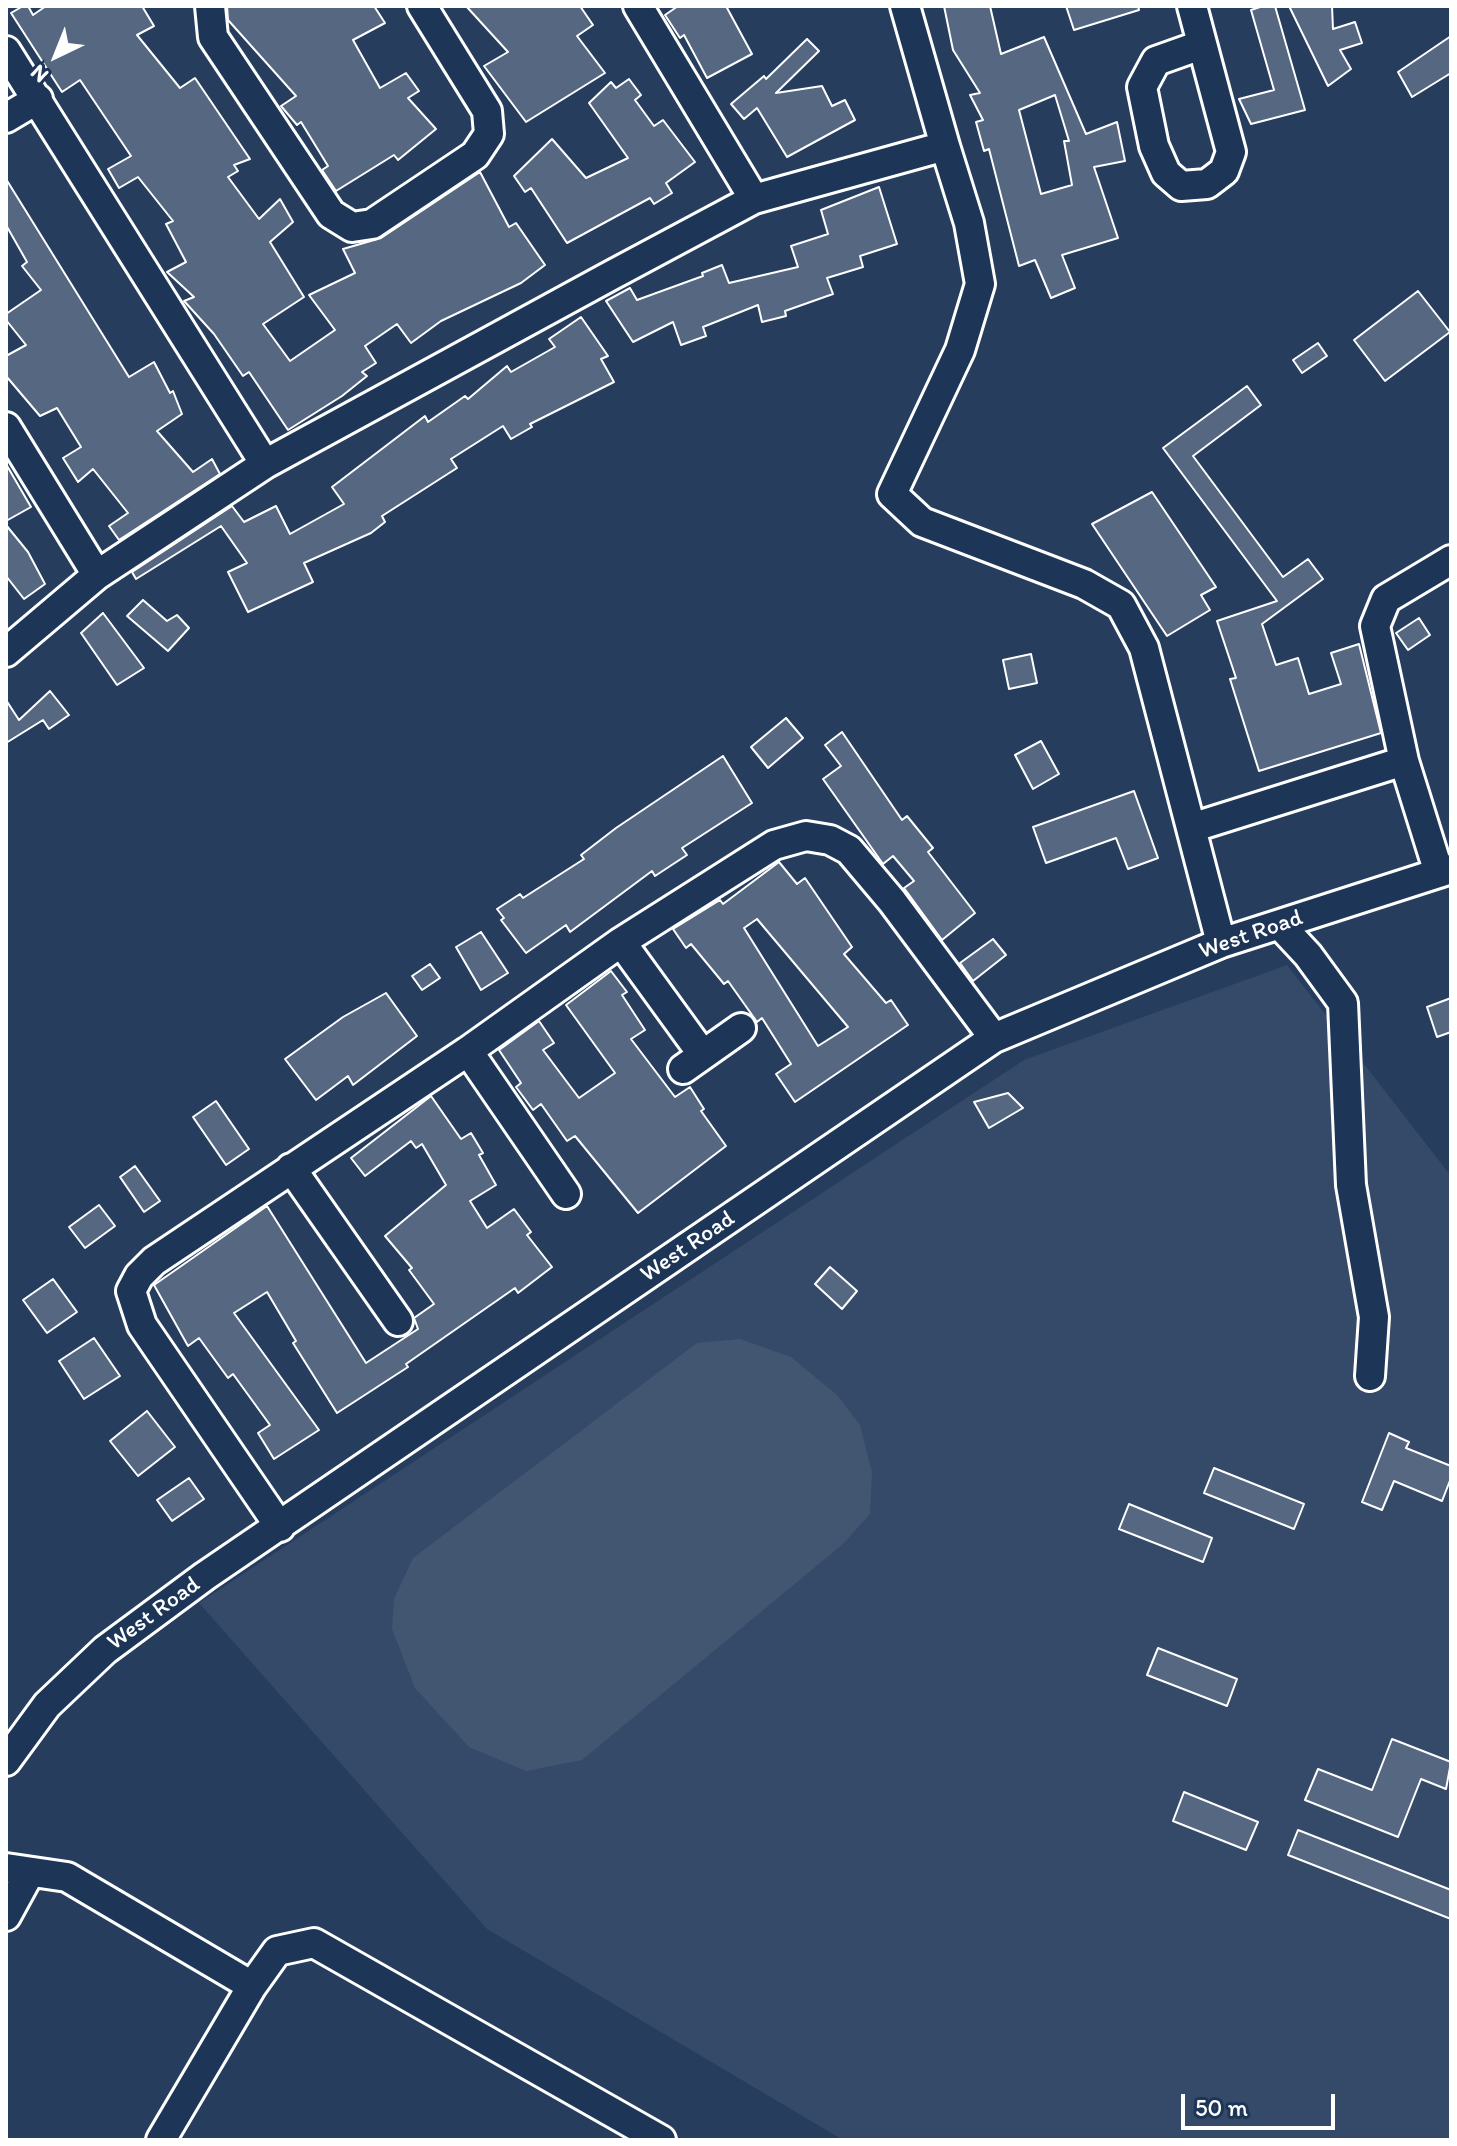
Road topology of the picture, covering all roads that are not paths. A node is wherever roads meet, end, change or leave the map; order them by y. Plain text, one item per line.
1 (210, 6) edge
2 (422, 6) edge
3 (638, 6) edge
4 (905, 6) edge
5 (1192, 6) edge
6 (1201, 45) junction
7 (6, 51) edge
8 (38, 99) junction
9 (6, 118) edge
10 (945, 146) junction
11 (754, 199) junction
12 (6, 427) edge
13 (265, 464) junction
14 (1451, 560) edge
15 (97, 575) junction
16 (6, 652) edge
17 (1404, 761) junction
18 (1191, 828) junction
19 (1445, 871) edge
20 (1280, 925) junction
21 (621, 942) junction
22 (1221, 943) junction
23 (741, 1028) dead end
24 (994, 1038) junction
25 (468, 1051) junction
26 (291, 1168) junction
27 (566, 1194) dead end
28 (398, 1321) dead end
29 (1370, 1376) dead end
30 (280, 1527) junction
31 (6, 1761) edge
32 (18, 1871) edge
33 (6, 1916) edge
34 (252, 1986) junction
35 (161, 2140) edge
36 (661, 2140) edge

1 - 2 street
3 - 11 street
4 - 10 street
5 - 6 street
6 - 6 street
7 - 8 street
8 - 9 street
8 - 13 street
10 - 11 street
10 - 18 street
11 - 13 street
12 - 15 street
13 - 15 street
14 - 17 street
15 - 16 street
17 - 18 street
17 - 19 street
18 - 22 street
19 - 20 street, West Road
20 - 22 street, West Road
20 - 29 street
21 - 23 street
21 - 24 street
21 - 25 street
22 - 24 street, West Road
24 - 30 street, West Road
25 - 26 street
25 - 27 street
26 - 28 street
26 - 30 street
30 - 31 street, West Road
32 - 33 street
32 - 34 street
34 - 35 street
34 - 36 street

